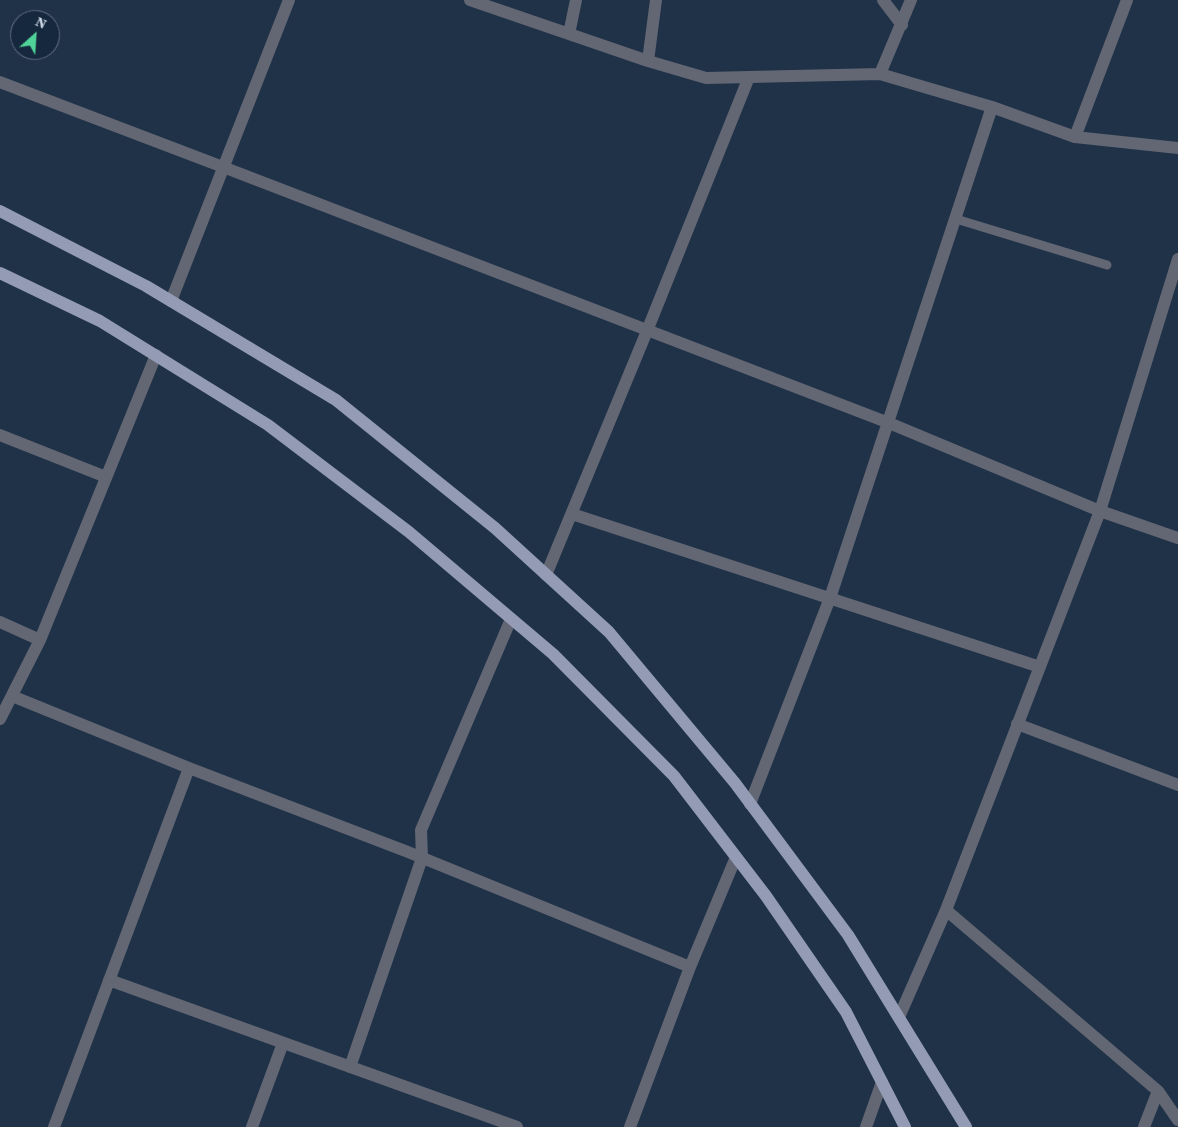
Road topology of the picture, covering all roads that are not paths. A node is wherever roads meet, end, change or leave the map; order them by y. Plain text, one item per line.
1 (288, 0) edge
2 (470, 0) edge
3 (576, 0) edge
4 (656, 0) edge
5 (883, 0) edge
6 (911, 0) edge
7 (1127, 0) edge
8 (902, 25) junction
9 (569, 34) junction
10 (648, 61) junction
11 (880, 74) junction
12 (749, 77) junction
13 (0, 82) edge
14 (992, 107) junction
15 (1075, 137) junction
16 (1178, 148) edge
17 (224, 167) junction
18 (0, 211) edge
19 (956, 220) junction
20 (1178, 259) edge
21 (1108, 265) dead end
22 (0, 273) edge
23 (171, 301) junction
24 (647, 331) junction
25 (156, 355) junction
26 (889, 424) junction
27 (0, 435) edge
28 (106, 477) junction
29 (1100, 511) junction
30 (572, 514) junction
31 (1178, 538) edge
32 (546, 575) junction
33 (830, 598) junction
34 (511, 618) junction
35 (0, 622) edge
36 (40, 640) junction
37 (1040, 667) junction
38 (12, 696) junction
39 (0, 719) edge
40 (1018, 724) junction
41 (188, 768) junction
42 (1178, 786) edge
43 (750, 804) junction
44 (736, 857) junction
45 (422, 858) junction
46 (946, 910) junction
47 (690, 967) junction
48 (109, 980) junction
49 (899, 1017) junction
50 (283, 1043) junction
51 (350, 1067) junction
52 (882, 1082) junction
53 (1158, 1091) junction
54 (1178, 1120) edge
55 (54, 1127) edge
56 (252, 1127) edge
57 (517, 1127) edge
58 (630, 1127) edge
59 (866, 1127) edge
60 (905, 1127) edge
61 (966, 1127) edge
62 (1144, 1127) edge

1 - 17 street
2 - 9 street
3 - 9 street
4 - 10 street
5 - 8 street
6 - 8 street
7 - 15 street
8 - 11 street
9 - 10 street
10 - 12 street
11 - 12 street
11 - 14 street
12 - 24 street
13 - 17 street
14 - 15 street
14 - 19 street
15 - 16 street
17 - 23 street
17 - 24 street
18 - 23 main road
19 - 21 lane
19 - 26 street
20 - 29 street
22 - 25 main road
23 - 32 main road
24 - 26 street
24 - 30 street
25 - 28 street
25 - 34 main road
26 - 29 street
26 - 33 street
27 - 28 street
28 - 36 street
29 - 31 street
29 - 37 street
30 - 32 street
30 - 33 street
32 - 43 main road
33 - 37 street
33 - 43 street
34 - 44 main road
34 - 45 street
35 - 36 street
36 - 38 street
37 - 40 street
38 - 39 street
38 - 41 street
40 - 42 street
40 - 46 street
41 - 45 street
41 - 48 street
43 - 49 main road
44 - 47 street
44 - 52 main road
45 - 47 street
45 - 51 street
46 - 49 street
46 - 53 street
47 - 58 street
48 - 50 street
48 - 55 street
49 - 61 main road
50 - 51 street
50 - 56 street
51 - 57 street
52 - 59 street
52 - 60 main road
53 - 54 street
53 - 62 street

